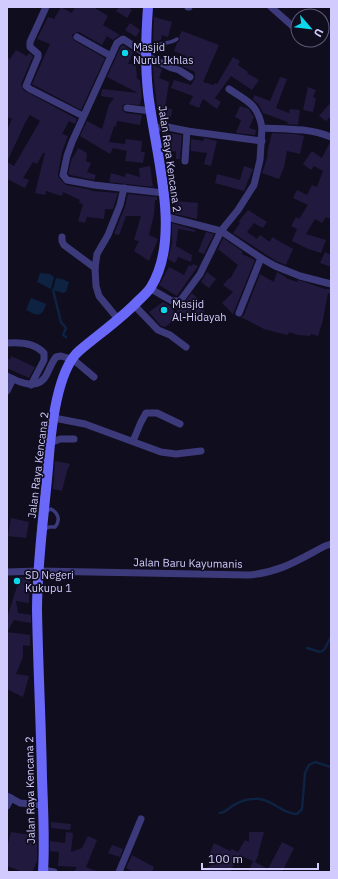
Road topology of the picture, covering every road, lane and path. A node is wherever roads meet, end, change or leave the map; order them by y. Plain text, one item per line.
1 (46, 7) edge
2 (148, 7) edge
3 (271, 7) edge
4 (290, 24) edge
5 (77, 37) dead end
6 (177, 39) dead end
7 (146, 53) junction
8 (111, 56) junction
9 (190, 77) dead end
10 (229, 89) dead end
11 (127, 108) dead end
12 (151, 111) junction
13 (83, 116) junction
14 (262, 128) junction
15 (154, 130) junction
16 (187, 131) junction
17 (331, 137) edge
18 (262, 141) junction
19 (185, 161) dead end
20 (124, 188) junction
21 (164, 193) junction
22 (167, 217) junction
23 (221, 231) junction
24 (62, 237) dead end
25 (261, 258) junction
26 (94, 268) junction
27 (331, 284) edge
28 (151, 289) junction
29 (134, 305) junction
30 (238, 313) dead end
31 (118, 319) junction
32 (7, 343) edge
33 (186, 347) dead end
34 (70, 360) junction
35 (94, 377) dead end
36 (10, 378) edge
37 (31, 385) junction
38 (7, 392) edge
39 (54, 418) junction
40 (180, 424) dead end
41 (74, 439) dead end
42 (134, 442) junction
43 (50, 443) junction
44 (201, 451) dead end
45 (44, 513) junction
46 (42, 531) junction
47 (331, 544) edge
48 (39, 571) junction
49 (7, 572) edge
50 (9, 797) edge
51 (43, 805) junction
52 (7, 806) edge
53 (142, 819) dead end
54 (43, 871) edge
55 (54, 872) edge
56 (119, 872) edge

1 - 13 street
2 - 7 street, Jalan Raya Kencana 2
3 - 4 street
5 - 8 street
6 - 7 lane
7 - 8 street
7 - 9 street
7 - 12 street, Jalan Raya Kencana 2
8 - 13 street
10 - 14 street
11 - 12 street
12 - 15 street, Jalan Raya Kencana 2
13 - 20 street
14 - 17 street
14 - 18 street
15 - 16 street
15 - 21 street, Jalan Raya Kencana 2
16 - 18 street
16 - 19 street
18 - 23 street
20 - 21 street
20 - 26 street
21 - 22 street, Jalan Raya Kencana 2
22 - 23 street
22 - 28 street, Jalan Raya Kencana 2
23 - 25 street
23 - 28 street
24 - 26 street
25 - 27 street
25 - 30 street
26 - 31 street
28 - 29 street, Jalan Raya Kencana 2
29 - 31 street, Jalan Raya Kencana 2
29 - 33 street
31 - 34 street, Jalan Raya Kencana 2
32 - 37 street
34 - 35 street
34 - 37 street
34 - 39 street, Jalan Raya Kencana 2
36 - 37 street
36 - 38 street
39 - 42 street
39 - 43 street, Jalan Raya Kencana 2
40 - 42 street
41 - 43 street
42 - 44 street
43 - 45 street, Jalan Raya Kencana 2
45 - 46 street, Jalan Raya Kencana 2
45 - 46 lane
46 - 48 street, Jalan Raya Kencana 2
47 - 48 street, Jalan Baru Kayumanis
48 - 49 street, Jalan Baru Kayumanis
48 - 51 street, Jalan Raya Kencana 2
50 - 51 street
50 - 52 street
51 - 54 street, Jalan Raya Kencana 2
53 - 56 street
54 - 55 street

